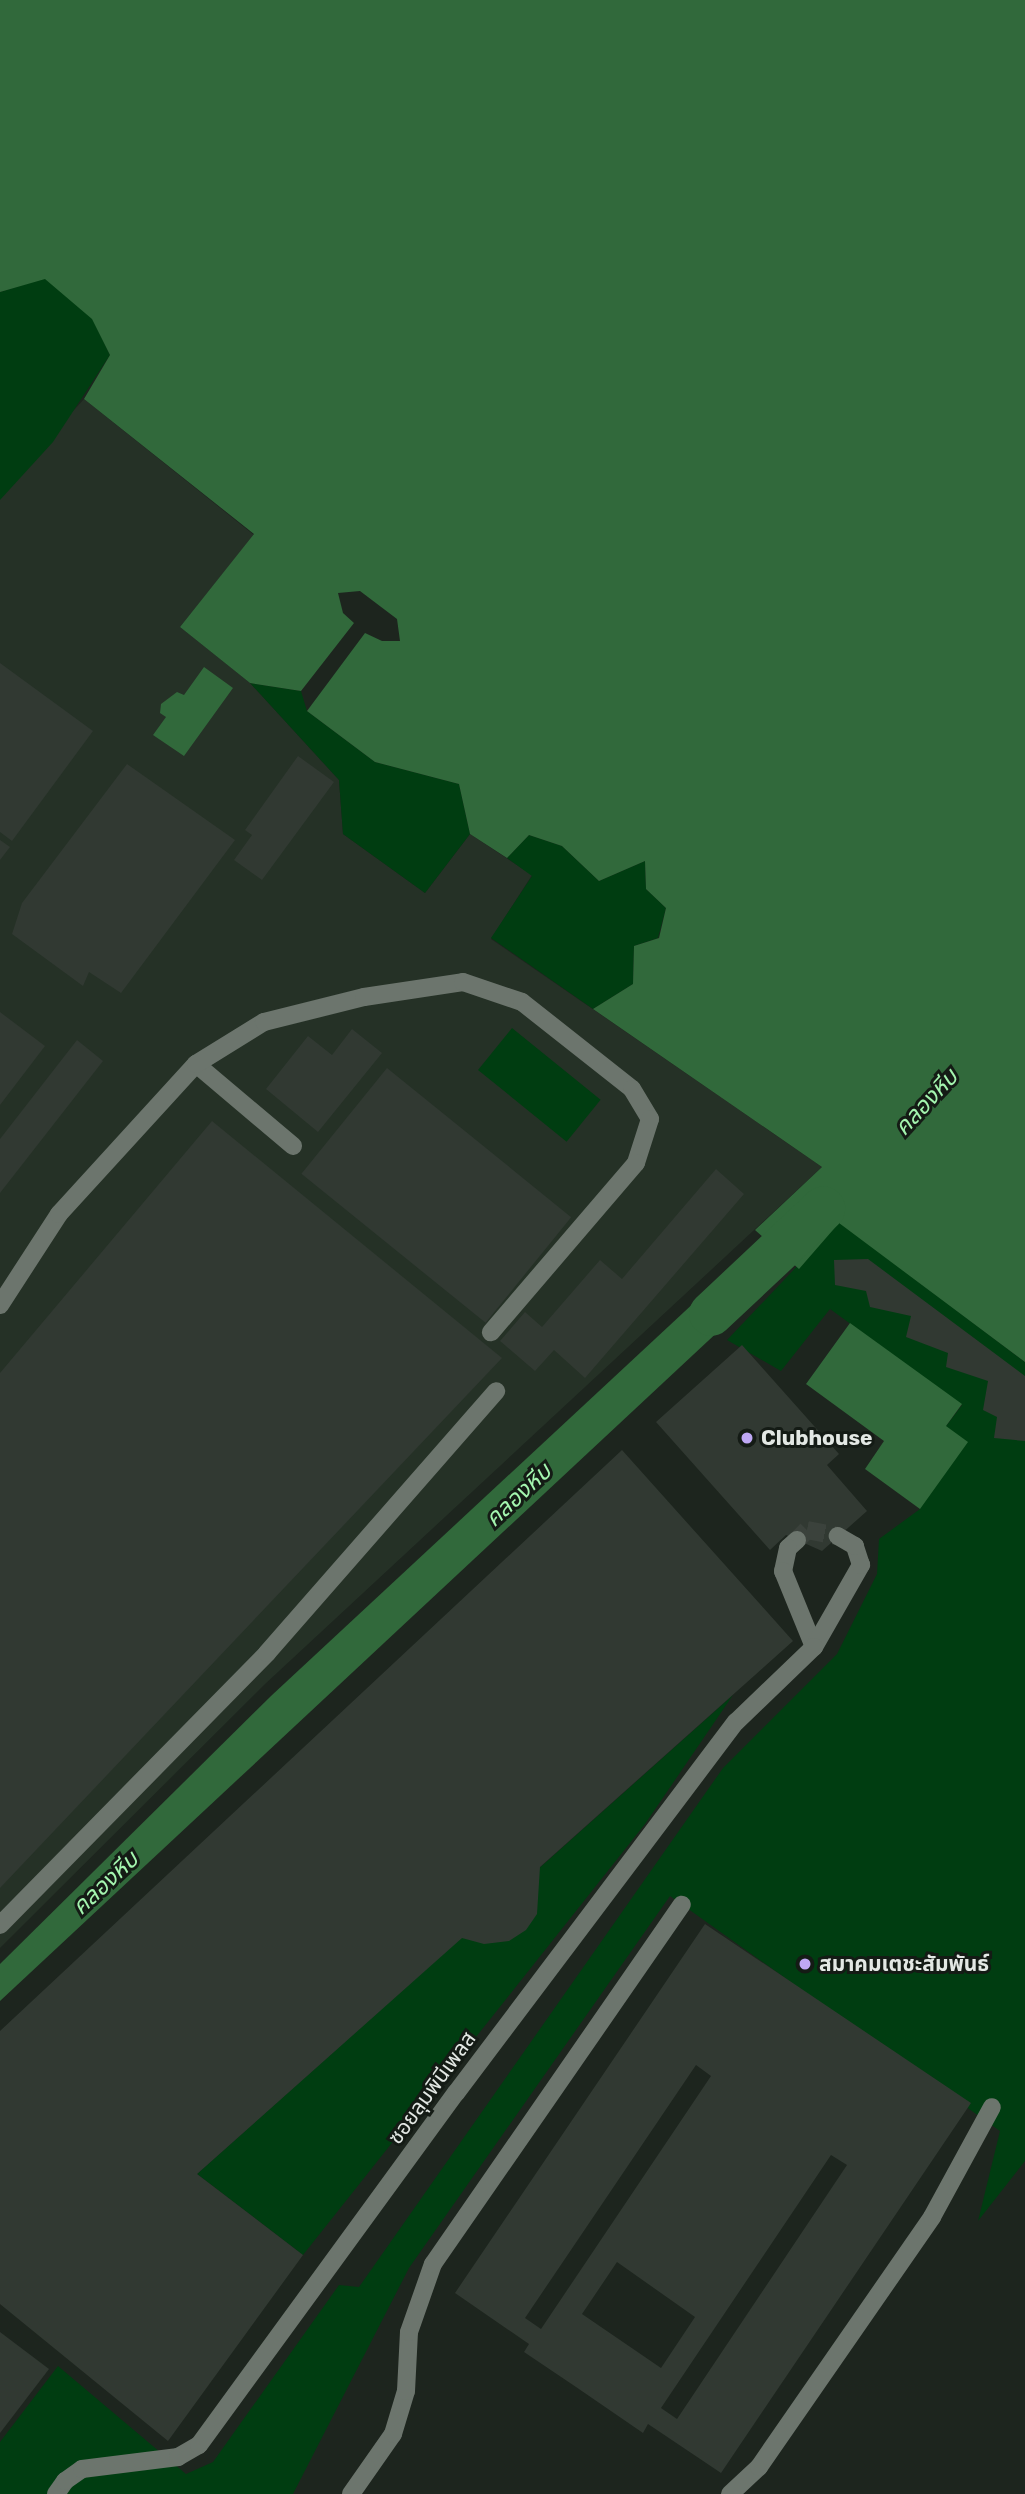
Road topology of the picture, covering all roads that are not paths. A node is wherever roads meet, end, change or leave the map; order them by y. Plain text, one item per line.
1 (196, 1064) junction
2 (293, 1146) dead end
3 (0, 1305) edge
4 (491, 1332) dead end
5 (496, 1391) dead end
6 (838, 1536) tunnel mouth
7 (797, 1540) dead end
8 (814, 1647) junction
9 (681, 1905) dead end
10 (0, 1924) edge
11 (992, 2107) dead end
12 (56, 2494) edge
13 (351, 2494) edge
14 (730, 2494) edge

1 - 2 lane
1 - 3 lane
1 - 4 lane
5 - 10 lane
6 - 8 lane, ซอยลุมพินีเพลส
7 - 8 lane
8 - 12 lane, ซอยลุมพินีเพลส
9 - 13 lane
11 - 14 lane

